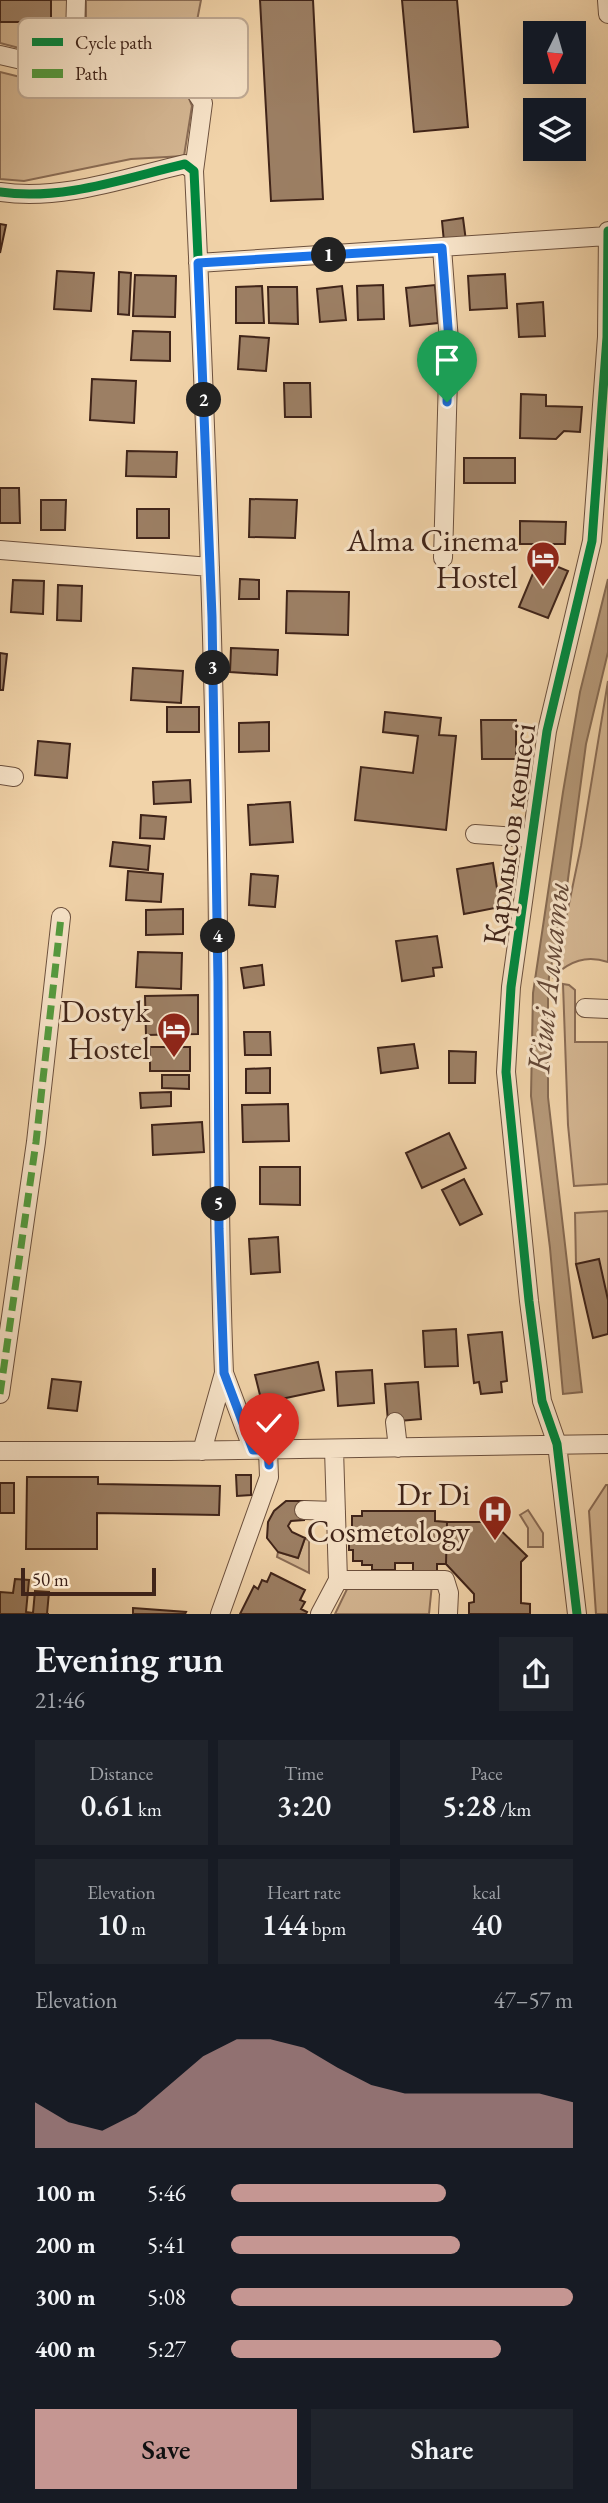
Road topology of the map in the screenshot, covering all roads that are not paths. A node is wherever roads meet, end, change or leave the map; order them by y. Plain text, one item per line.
1 (75, 0) edge
2 (607, 0) edge
3 (608, 14) edge
4 (75, 18) edge
5 (0, 55) edge
6 (18, 59) edge
7 (200, 98) edge
8 (194, 171) junction
9 (0, 192) edge
10 (608, 234) edge
11 (442, 248) junction
12 (198, 263) junction
13 (0, 550) edge
14 (443, 558) dead end
15 (210, 567) junction
16 (475, 834) dead end
17 (531, 838) junction
18 (61, 917) dead end
19 (585, 1008) dead end
20 (608, 1009) edge
21 (224, 1373) junction
22 (0, 1394) edge
23 (395, 1422) dead end
24 (557, 1444) junction
25 (608, 1444) edge
26 (398, 1448) junction
27 (334, 1449) junction
28 (261, 1450) junction
29 (0, 1451) edge
30 (202, 1451) junction
31 (304, 1510) dead end
32 (336, 1510) junction
33 (338, 1580) junction
34 (220, 1614) edge
35 (320, 1614) edge
36 (448, 1614) edge
37 (577, 1614) edge

1 - 4 street
2 - 3 street
5 - 6 street
7 - 8 street
8 - 9 street
8 - 12 street
10 - 11 street
10 - 17 street, Қармысов көшесі
11 - 12 street
11 - 14 street
12 - 15 street
13 - 15 street
15 - 21 street
16 - 17 street
17 - 24 street, Қармысов көшесі
18 - 22 street
19 - 20 street
21 - 28 street
21 - 30 street
23 - 26 street
24 - 25 street
24 - 26 street
24 - 37 street, Қармысов көшесі
26 - 27 street
27 - 28 street
27 - 32 street
28 - 30 street
28 - 34 street
29 - 30 street
31 - 32 street
32 - 33 street
33 - 35 street
33 - 36 street

